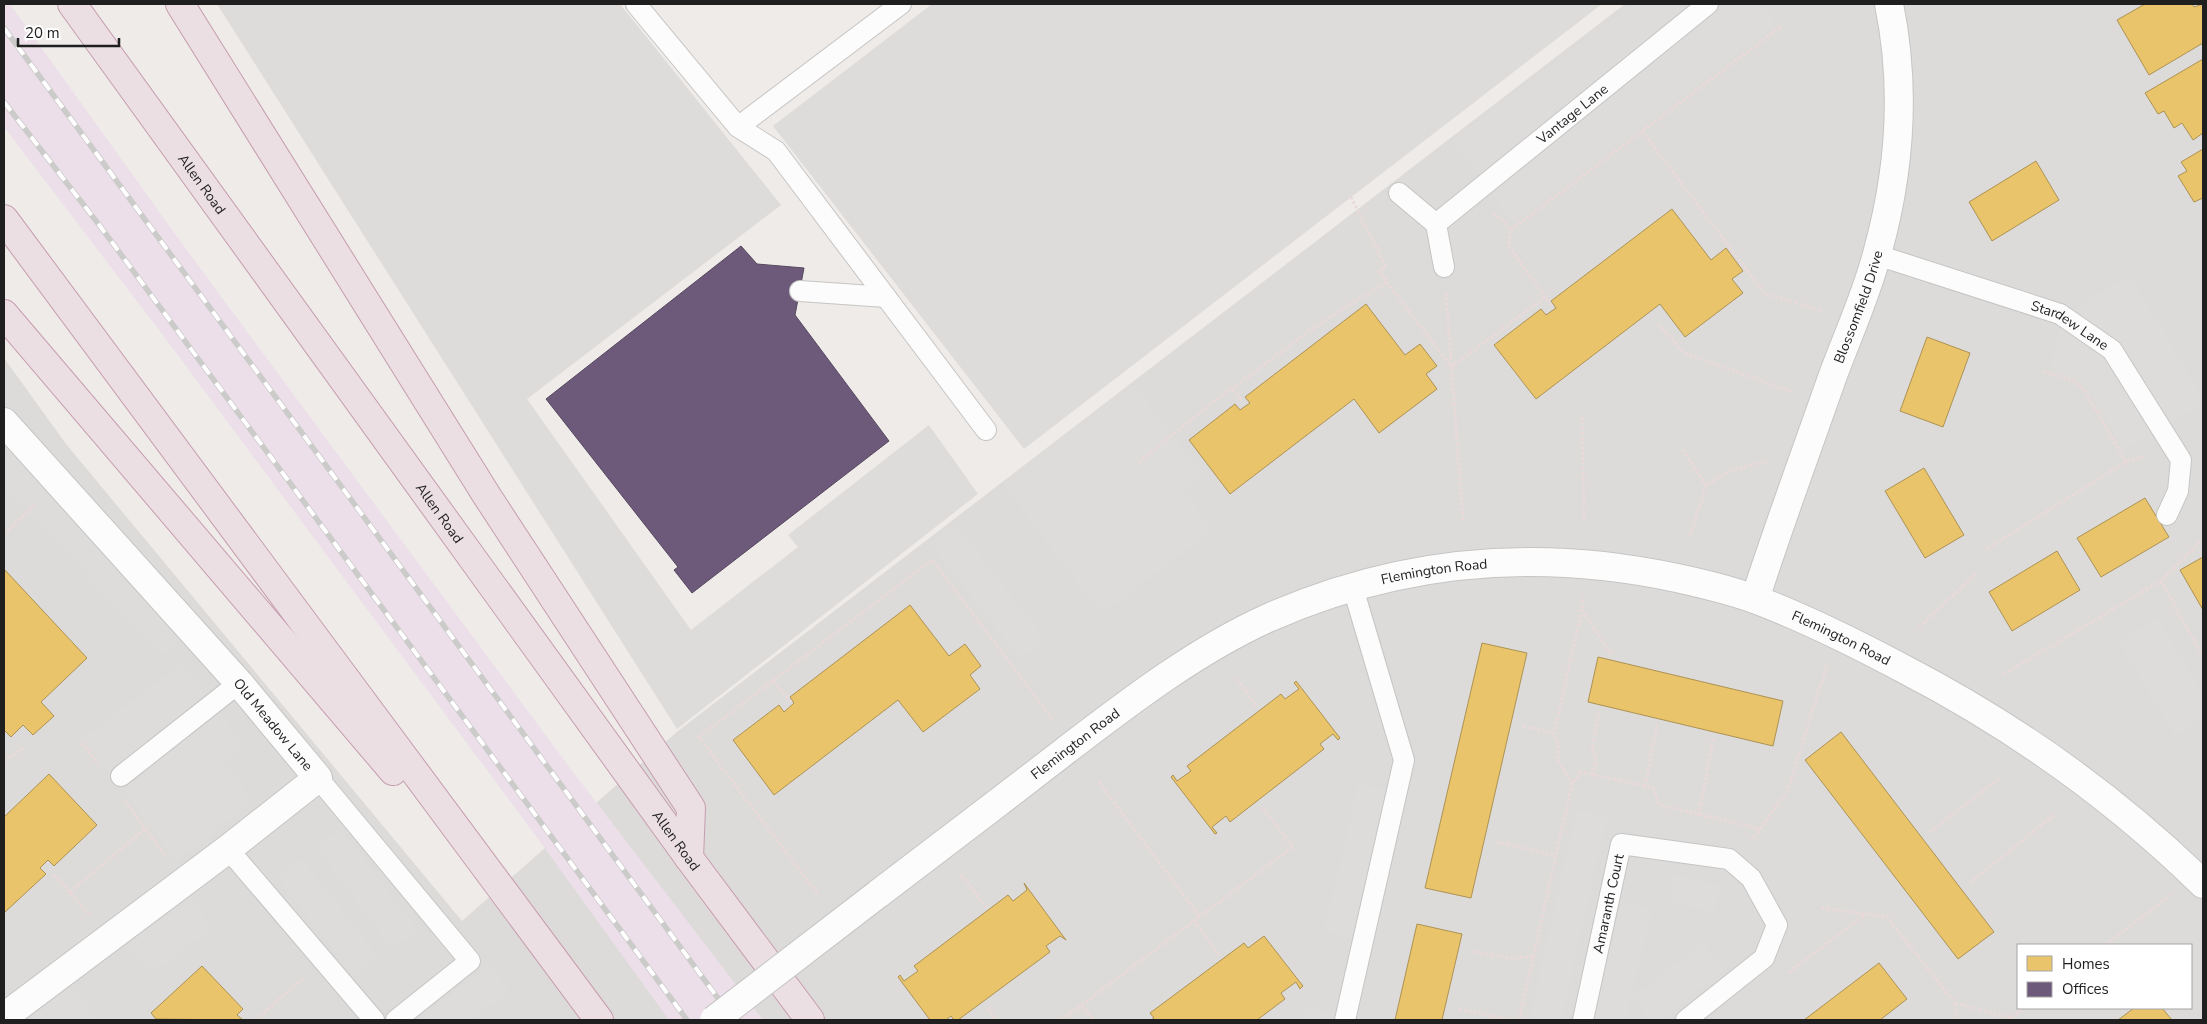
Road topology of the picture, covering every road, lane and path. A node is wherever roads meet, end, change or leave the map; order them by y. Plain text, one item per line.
1 (72, 4) edge
2 (180, 4) edge
3 (636, 4) edge
4 (901, 4) edge
5 (1708, 4) edge
6 (1889, 4) edge
7 (1781, 27) dead end
8 (738, 128) junction
9 (1642, 131) junction
10 (1399, 193) dead end
11 (1352, 197) dead end
12 (1486, 211) dead end
13 (4, 219) edge
14 (1436, 224) junction
15 (1510, 230) junction
16 (1877, 255) junction
17 (1444, 267) joint
18 (1386, 282) junction
19 (800, 291) dead end
20 (886, 297) junction
21 (1546, 297) junction
22 (1552, 306) dead end
23 (1824, 311) dead end
24 (4, 314) edge
25 (1658, 324) dead end
26 (1451, 367) junction
27 (2044, 372) dead end
28 (1232, 389) junction
29 (1792, 392) dead end
30 (1243, 402) dead end
31 (1582, 418) dead end
32 (4, 422) edge
33 (986, 430) dead end
34 (2172, 447) junction
35 (1683, 450) dead end
36 (1768, 460) dead end
37 (1139, 462) dead end
38 (2126, 462) junction
39 (59, 483) junction
40 (1706, 485) junction
41 (2167, 515) dead end
42 (1584, 519) dead end
43 (1463, 521) dead end
44 (4, 534) edge
45 (1690, 535) dead end
46 (2203, 539) edge
47 (1987, 549) dead end
48 (1976, 574) dead end
49 (2161, 581) junction
50 (1353, 588) junction
51 (1582, 590) dead end
52 (1756, 599) junction
53 (1582, 610) junction
54 (1919, 627) dead end
55 (1612, 655) dead end
56 (2203, 657) edge
57 (1828, 662) dead end
58 (2004, 674) dead end
59 (1237, 679) dead end
60 (773, 681) junction
61 (239, 683) junction
62 (792, 703) dead end
63 (1256, 707) dead end
64 (1599, 712) dead end
65 (1055, 722) dead end
66 (1657, 725) dead end
67 (1523, 726) dead end
68 (1554, 733) junction
69 (1713, 738) dead end
70 (82, 743) dead end
71 (24, 748) dead end
72 (4, 760) edge
73 (99, 767) dead end
74 (1593, 775) dead end
75 (121, 776) dead end
76 (318, 778) junction
77 (2000, 778) dead end
78 (1099, 782) dead end
79 (1572, 784) dead end
80 (1645, 786) dead end
81 (122, 798) dead end
82 (1263, 808) dead end
83 (2055, 814) dead end
84 (1699, 815) dead end
85 (145, 829) junction
86 (1930, 832) dead end
87 (1497, 842) dead end
88 (228, 849) junction
89 (1556, 856) dead end
90 (689, 858) junction
91 (1735, 864) junction
92 (54, 875) dead end
93 (961, 875) dead end
94 (184, 881) junction
95 (1970, 883) dead end
96 (2203, 884) edge
97 (70, 892) junction
98 (817, 893) dead end
99 (2173, 893) dead end
100 (986, 908) dead end
101 (1822, 908) dead end
102 (1866, 914) junction
103 (1199, 916) junction
104 (1194, 920) junction
105 (110, 936) junction
106 (2107, 944) edge
107 (1471, 951) dead end
108 (1219, 955) dead end
109 (1533, 957) dead end
110 (323, 960) junction
111 (556, 963) junction
112 (1788, 973) dead end
113 (1954, 1003) junction
114 (1082, 1005) junction
115 (988, 1008) dead end
116 (1459, 1009) dead end
117 (2023, 1009) edge
118 (4, 1017) edge
119 (2010, 1019) edge
120 (256, 1020) edge
121 (374, 1020) edge
122 (396, 1020) edge
123 (599, 1020) edge
124 (714, 1020) edge
125 (810, 1020) edge
126 (996, 1020) edge
127 (1062, 1020) edge
128 (1093, 1020) edge
129 (1345, 1020) edge
130 (1511, 1020) edge
131 (1583, 1020) edge
132 (1686, 1020) edge
133 (1956, 1020) edge

1 - 90 highway, Allen Road
2 - 90 highway
3 - 8 lane
4 - 8 lane
5 - 14 lane, Vantage Lane
6 - 16 street, Blossomfield Drive
7 - 9 path
8 - 20 lane
9 - 15 path
9 - 23 path
10 - 14 lane
11 - 18 path
12 - 15 path
13 - 111 highway
14 - 17 lane
15 - 21 path
16 - 34 lane, Stardew Lane
16 - 52 street, Blossomfield Drive
17 - 26 path
18 - 26 path
18 - 28 path
19 - 20 lane
20 - 33 lane
21 - 22 path
21 - 26 path
24 - 111 highway
25 - 29 path
26 - 43 path
27 - 38 path
28 - 30 path
28 - 37 path
31 - 42 path
32 - 39 street, Old Meadow Lane
34 - 38 path
34 - 41 lane, Stardew Lane
35 - 40 path
36 - 40 path
38 - 47 path
39 - 44 path
39 - 61 street, Old Meadow Lane
40 - 45 path
46 - 49 path
48 - 54 path
49 - 56 path
49 - 58 path
50 - 52 street, Flemington Road
50 - 124 street, Flemington Road, bridge
50 - 129 lane
51 - 53 path
52 - 96 street, Flemington Road
53 - 55 path
53 - 68 path
57 - 91 path
59 - 63 path
60 - 62 path
60 - 65 path
60 - 98 path
61 - 75 lane
61 - 76 street, Old Meadow Lane
64 - 74 path
66 - 80 path
67 - 68 path
68 - 79 path
69 - 84 path
70 - 73 path
71 - 72 path
76 - 88 street, Old Meadow Lane
76 - 122 lane
77 - 86 path
78 - 103 path
81 - 85 path
82 - 103 path
83 - 95 path
85 - 94 path
85 - 97 path
87 - 89 path
88 - 94 street, Old Meadow Lane
88 - 110 lane
90 - 125 highway, Allen Road
91 - 131 lane, Amaranth Court
91 - 132 lane, Amaranth Court
92 - 97 path
93 - 100 path
94 - 105 street, Old Meadow Lane
97 - 105 path
99 - 106 path
101 - 102 path
102 - 112 path
102 - 113 path
103 - 104 path
104 - 108 path
104 - 114 path
105 - 118 street, Old Meadow Lane
107 - 109 path
110 - 120 path
110 - 121 lane
111 - 123 highway
113 - 119 path
113 - 133 path
114 - 127 path
114 - 128 path
115 - 126 path
116 - 130 path
117 - 119 path

